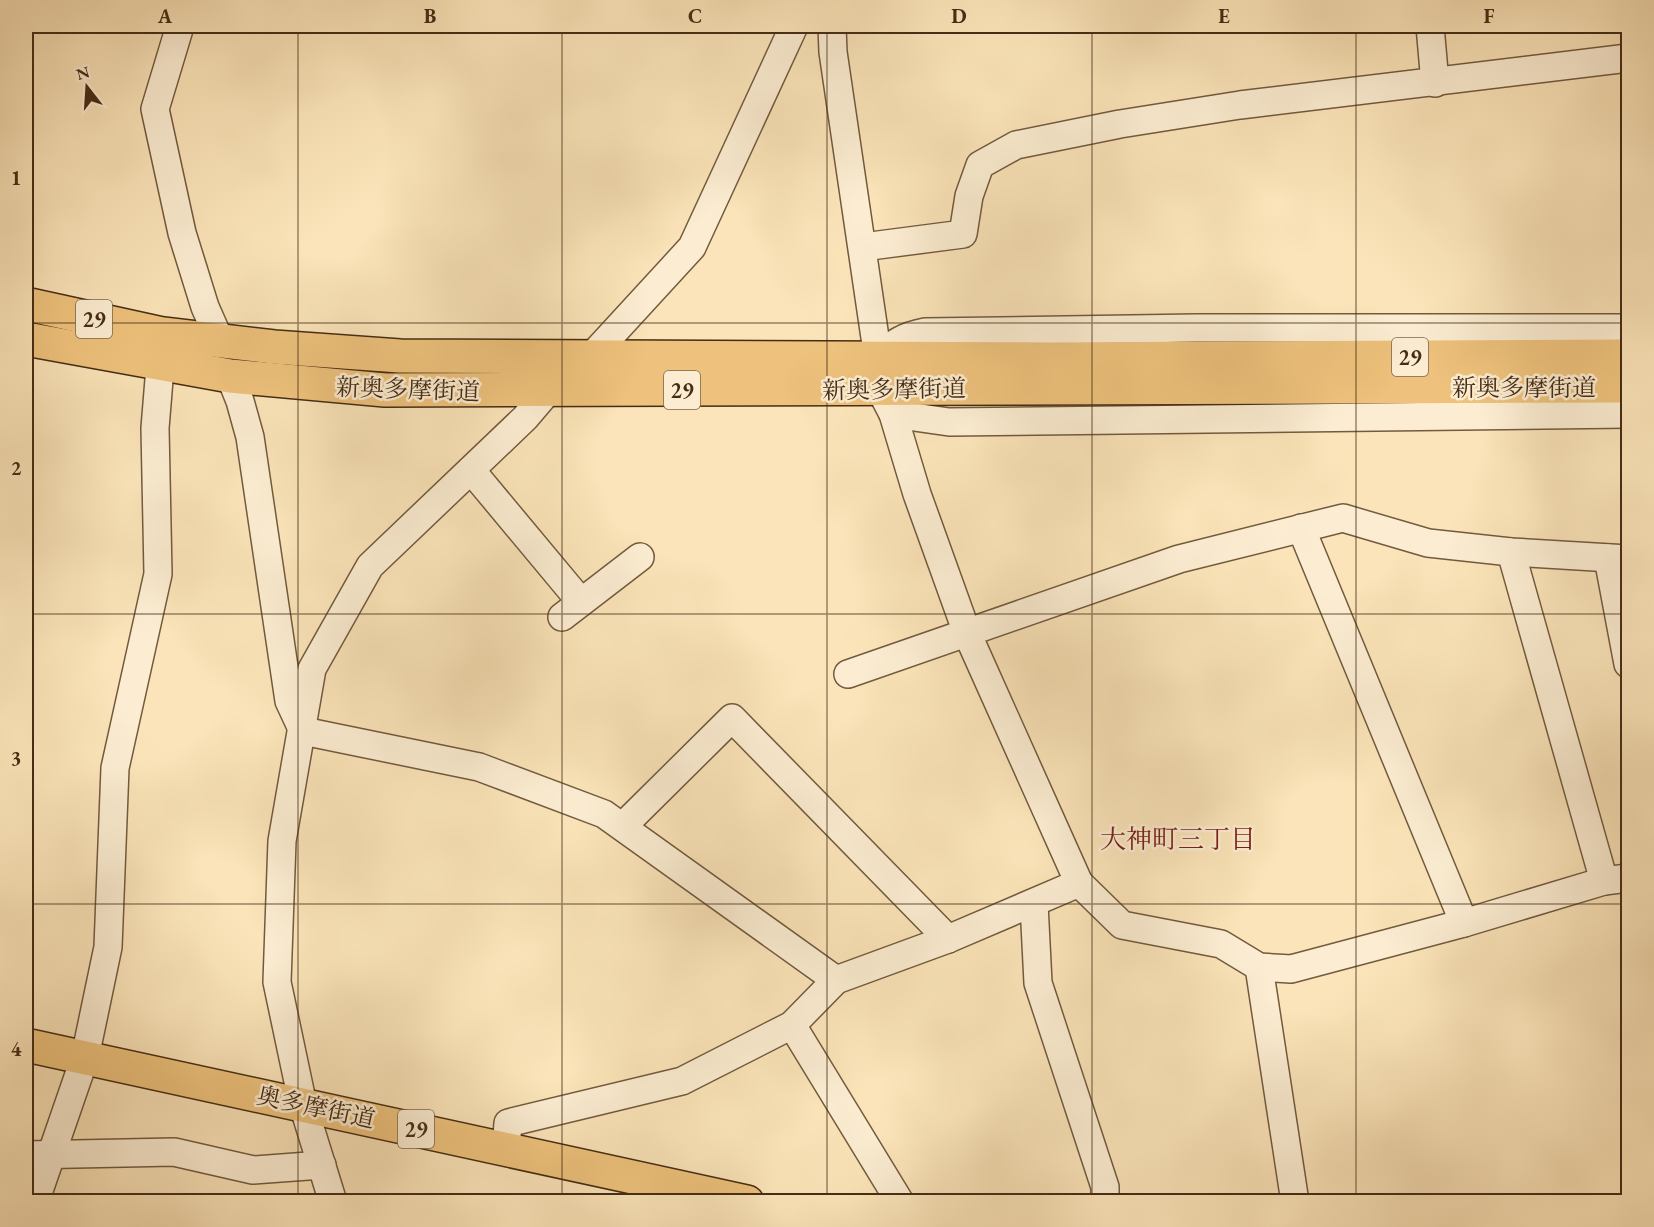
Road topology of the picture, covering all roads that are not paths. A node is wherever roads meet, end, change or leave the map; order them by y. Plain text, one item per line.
1 (180, 26) edge
2 (794, 26) edge
3 (832, 26) edge
4 (1430, 26) edge
5 (1629, 58) edge
6 (1435, 82) junction
7 (863, 248) junction
8 (26, 304) edge
9 (1629, 328) edge
10 (26, 339) edge
11 (220, 341) junction
12 (161, 349) junction
13 (591, 357) junction
14 (1629, 357) edge
15 (230, 376) junction
16 (1629, 386) edge
17 (884, 387) junction
18 (548, 391) junction
19 (1629, 414) edge
20 (471, 470) junction
21 (1301, 528) junction
22 (1511, 552) junction
23 (640, 556) dead end
24 (1618, 559) edge
25 (967, 633) junction
26 (1629, 664) edge
27 (848, 674) dead end
28 (303, 731) junction
29 (623, 826) junction
30 (1616, 879) edge
31 (1080, 883) junction
32 (1034, 904) junction
33 (1464, 923) junction
34 (948, 939) junction
35 (1259, 967) junction
36 (836, 980) junction
37 (792, 1025) junction
38 (26, 1045) edge
39 (85, 1057) junction
40 (303, 1105) junction
41 (506, 1148) junction
42 (38, 1155) edge
43 (322, 1165) junction
44 (35, 1202) edge
45 (333, 1202) edge
46 (747, 1202) edge
47 (900, 1202) edge
48 (1105, 1202) edge
49 (1295, 1202) edge

1 - 11 street
2 - 13 street
3 - 7 street
4 - 6 street
5 - 6 street
6 - 7 street
7 - 17 street
8 - 12 main road, 29
9 - 17 street
10 - 12 main road, 29
11 - 12 main road, 新奥多摩街道 / 29
11 - 13 main road, 新奥多摩街道 / 29
12 - 15 main road, 新奥多摩街道 / 29
12 - 39 street
13 - 17 main road, 新奥多摩街道 / 29
13 - 18 street
14 - 17 main road, 新奥多摩街道 / 29
15 - 18 main road, 新奥多摩街道 / 29
15 - 28 street
16 - 17 main road, 新奥多摩街道 / 29
17 - 18 main road, 新奥多摩街道 / 29
17 - 19 street
17 - 25 street
18 - 20 street
20 - 23 street
20 - 28 street
21 - 22 street
21 - 25 street
21 - 33 street
22 - 24 street
22 - 30 street
24 - 26 street
25 - 27 street
25 - 31 street
28 - 29 street
28 - 40 street
29 - 34 street
29 - 36 street
30 - 33 street
31 - 32 street
31 - 35 street
32 - 34 street
32 - 48 street
33 - 35 street
34 - 36 street
35 - 49 street
36 - 37 street
37 - 41 street
37 - 47 street
38 - 39 main road, 奥多摩街道 / 29
39 - 40 main road, 奥多摩街道 / 29
39 - 42 street
40 - 41 main road, 奥多摩街道 / 29
40 - 43 street
41 - 46 main road, 奥多摩街道 / 29
42 - 43 street
42 - 44 street
43 - 45 street

